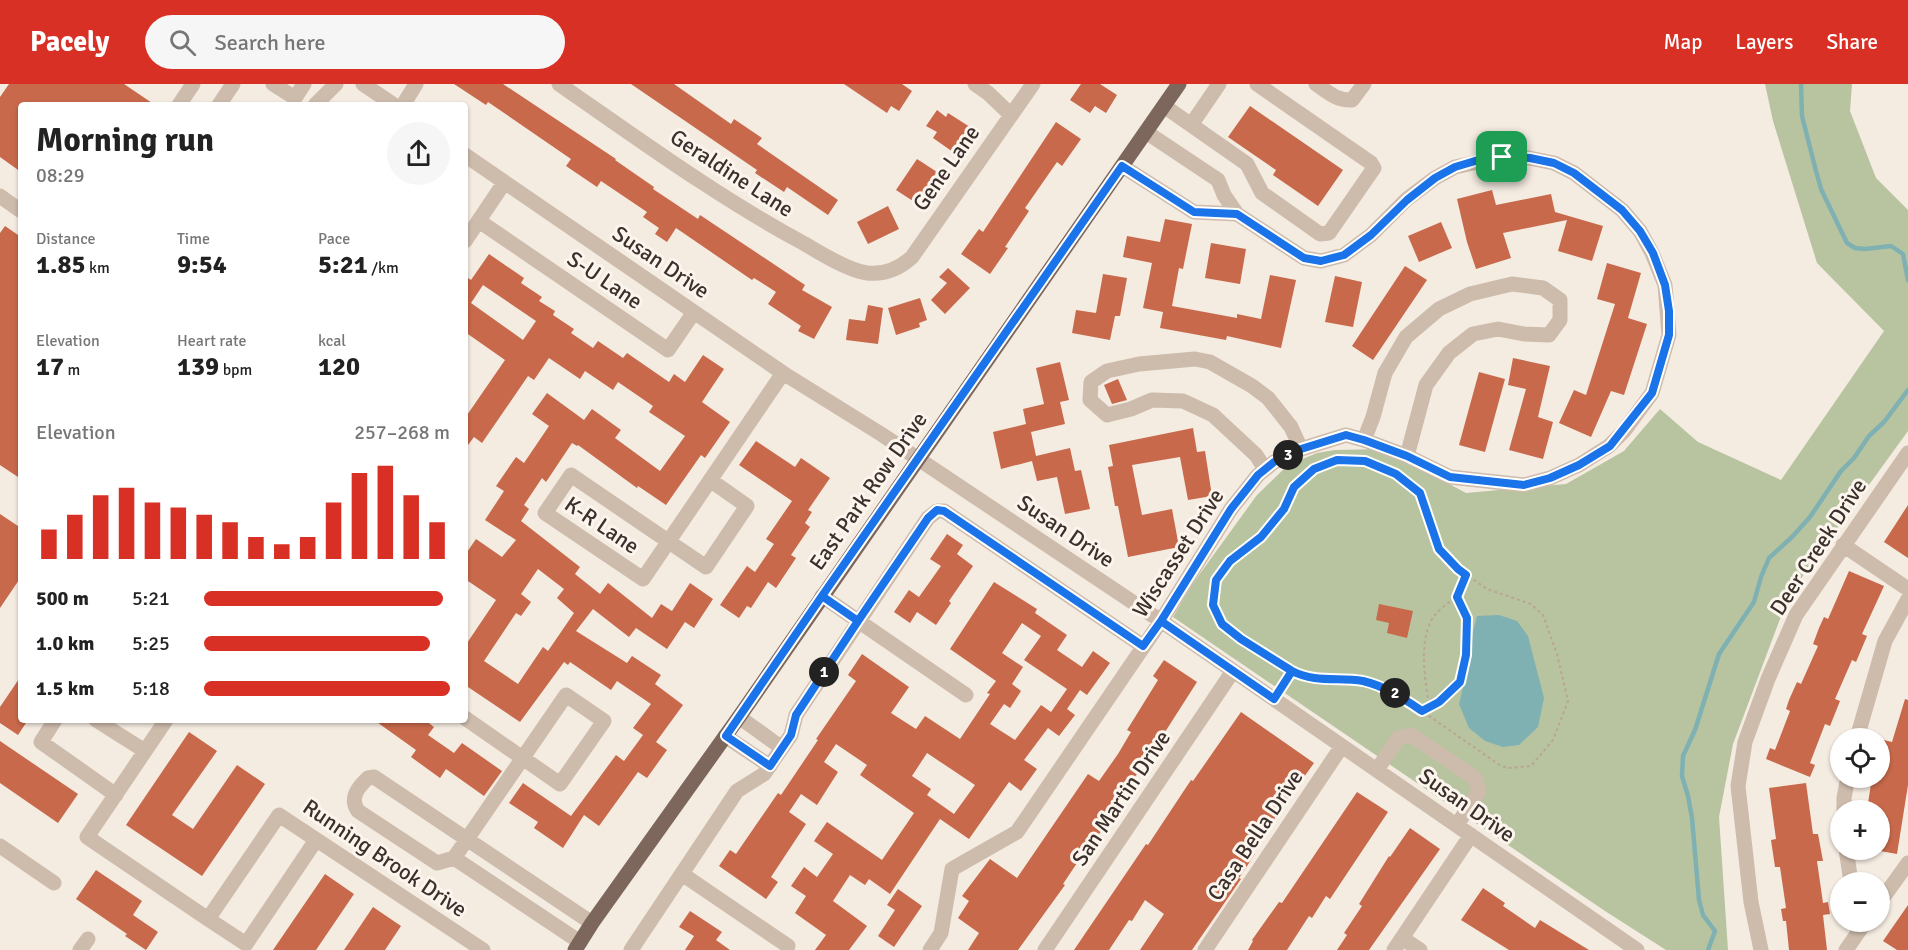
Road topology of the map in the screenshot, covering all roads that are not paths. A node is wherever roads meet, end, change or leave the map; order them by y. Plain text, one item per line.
1 (194, 84) edge
2 (233, 84) edge
3 (273, 84) edge
4 (304, 84) edge
5 (336, 84) edge
6 (363, 84) edge
7 (416, 84) edge
8 (560, 84) edge
9 (975, 84) edge
10 (1033, 84) edge
11 (1179, 84) edge
12 (1219, 84) edge
13 (1257, 84) edge
14 (1316, 84) edge
15 (1364, 84) edge
16 (181, 102) edge
17 (221, 102) edge
18 (318, 102) edge
19 (390, 102) edge
20 (406, 102) edge
21 (1164, 106) junction
22 (1011, 115) junction
23 (1191, 125) junction
24 (1146, 132) junction
25 (468, 157) edge
26 (1122, 166) junction
27 (504, 183) junction
28 (0, 196) edge
29 (18, 209) edge
30 (1237, 214) junction
31 (478, 221) junction
32 (468, 236) edge
33 (891, 271) joint
34 (694, 312) junction
35 (783, 373) junction
36 (1364, 440) junction
37 (1301, 449) junction
38 (1908, 453) edge
39 (1407, 456) junction
40 (917, 459) junction
41 (1265, 470) junction
42 (710, 480) junction
43 (669, 541) junction
44 (1843, 544) junction
45 (1908, 590) edge
46 (822, 596) junction
47 (1908, 599) edge
48 (858, 621) junction
49 (1161, 621) junction
50 (1146, 643) junction
51 (1233, 671) junction
52 (966, 695) dead end
53 (739, 717) junction
54 (468, 720) edge
55 (53, 723) edge
56 (101, 723) edge
57 (164, 723) edge
58 (1860, 728) edge
59 (726, 736) junction
60 (1342, 746) junction
61 (782, 748) junction
62 (145, 751) junction
63 (522, 758) junction
64 (770, 766) junction
65 (1377, 770) junction
66 (116, 795) junction
67 (1457, 825) junction
68 (1471, 835) junction
69 (467, 838) junction
70 (316, 840) junction
71 (0, 846) edge
72 (454, 858) junction
73 (1908, 863) edge
74 (682, 874) junction
75 (54, 883) dead end
76 (1890, 888) edge
77 (208, 920) junction
78 (592, 923) junction
79 (1856, 932) edge
80 (1398, 944) edge
81 (788, 946) dead end
82 (578, 948) edge
83 (483, 950) edge
84 (631, 950) edge
85 (930, 950) edge
86 (1045, 950) edge
87 (1205, 950) edge
88 (1420, 950) edge
89 (1637, 950) edge
90 (1761, 950) edge
91 (1846, 950) edge

1 - 16 street
2 - 17 street
3 - 4 street
5 - 18 street
6 - 19 street
7 - 20 street
8 - 33 street, Geraldine Lane
9 - 22 street
10 - 22 street, Gene Lane
11 - 21 main road, East Park Row Drive
12 - 23 street
13 - 23 street
14 - 15 street
21 - 23 street
21 - 24 main road, East Park Row Drive
22 - 33 street, Gene Lane
24 - 26 main road, East Park Row Drive
24 - 30 street, Wiscasset Drive
25 - 27 street, Susan Drive
26 - 30 street
26 - 40 main road, East Park Row Drive
27 - 31 street
27 - 34 street, Susan Drive
28 - 29 street
30 - 39 street, Wiscasset Drive
31 - 32 street
31 - 34 street, S-U Lane
34 - 35 street, Susan Drive
35 - 40 street, Susan Drive
35 - 42 street, K-R Lane
36 - 37 street, Wiscasset Drive
36 - 39 street, Wiscasset Drive
36 - 39 street
37 - 41 street, Wiscasset Drive
37 - 41 street
38 - 44 street, Deer Creek Drive
40 - 46 main road, East Park Row Drive
40 - 49 street, Susan Drive
41 - 49 street, Wiscasset Drive
42 - 43 street, K-R Lane
42 - 43 street
43 - 43 street, K-R Lane
44 - 45 street
44 - 90 street, Deer Creek Drive
46 - 48 street
46 - 53 main road, East Park Row Drive
47 - 58 street
48 - 50 street
48 - 52 street
48 - 61 street
49 - 50 street, Wiscasset Drive
49 - 51 street, Susan Drive
50 - 85 street, Wiscasset Drive
51 - 60 street, Susan Drive
51 - 86 street, San Martin Drive
53 - 59 main road, East Park Row Drive
53 - 61 street
54 - 63 street
55 - 66 street
56 - 62 street
57 - 62 street
59 - 64 street
59 - 78 main road, East Park Row Drive
60 - 65 street, Susan Drive
60 - 87 street, Casa Bella Drive
61 - 64 street
62 - 66 street
63 - 63 street
63 - 69 street
64 - 74 street
65 - 67 street, Susan Drive
65 - 67 street
66 - 77 street
67 - 68 street, Susan Drive
68 - 80 street
68 - 89 street, Susan Drive
69 - 72 street
69 - 72 street
69 - 78 street
70 - 77 street
70 - 77 street, Running Brook Drive
70 - 83 street, Running Brook Drive
71 - 75 street
72 - 82 street, East Park Row Drive
73 - 76 street
74 - 81 street
74 - 84 street
78 - 82 main road, East Park Row Drive
79 - 91 street
80 - 88 street

